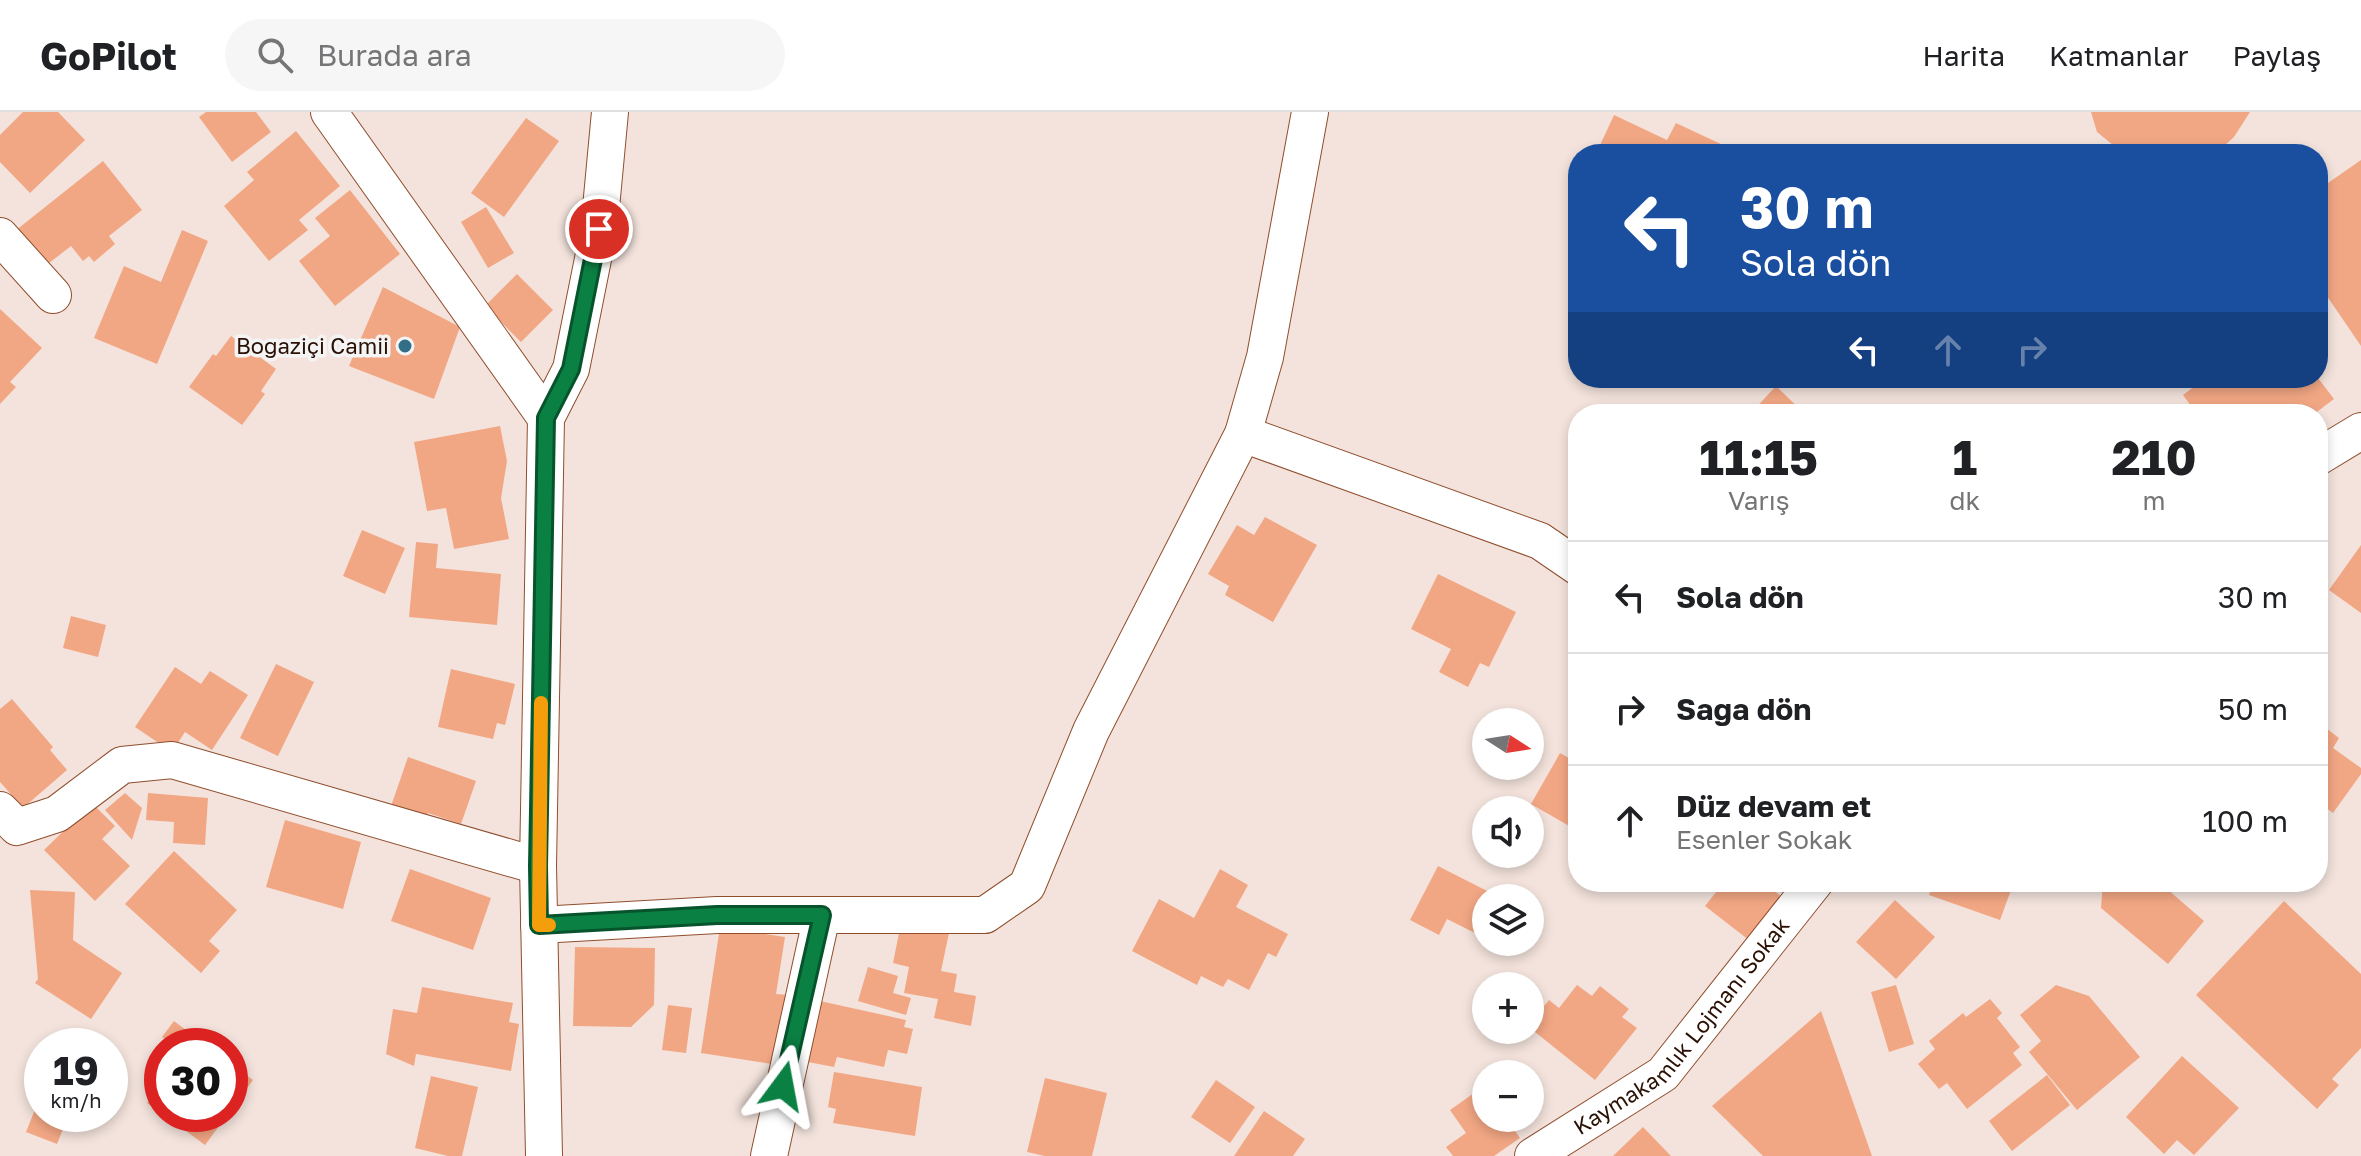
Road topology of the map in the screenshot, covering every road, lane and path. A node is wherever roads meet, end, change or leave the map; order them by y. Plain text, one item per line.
1 (329, 112) edge
2 (610, 112) edge
3 (1310, 112) edge
4 (0, 236) edge
5 (53, 295) dead end
6 (546, 418) junction
7 (2361, 431) edge
8 (1243, 434) junction
9 (2328, 451) edge
10 (1568, 560) edge
11 (0, 810) edge
12 (538, 866) junction
13 (1807, 892) edge
14 (822, 915) junction
15 (539, 925) junction
16 (544, 1156) edge
17 (769, 1156) edge
18 (1533, 1156) edge

1 - 6 street
2 - 6 street
3 - 8 street
4 - 5 street
6 - 12 street
7 - 9 street
8 - 10 street
8 - 14 street
11 - 12 street
12 - 15 street
13 - 18 street, Kaymakamlık Lojmanı Sokak
14 - 15 street
14 - 17 street
15 - 16 street

